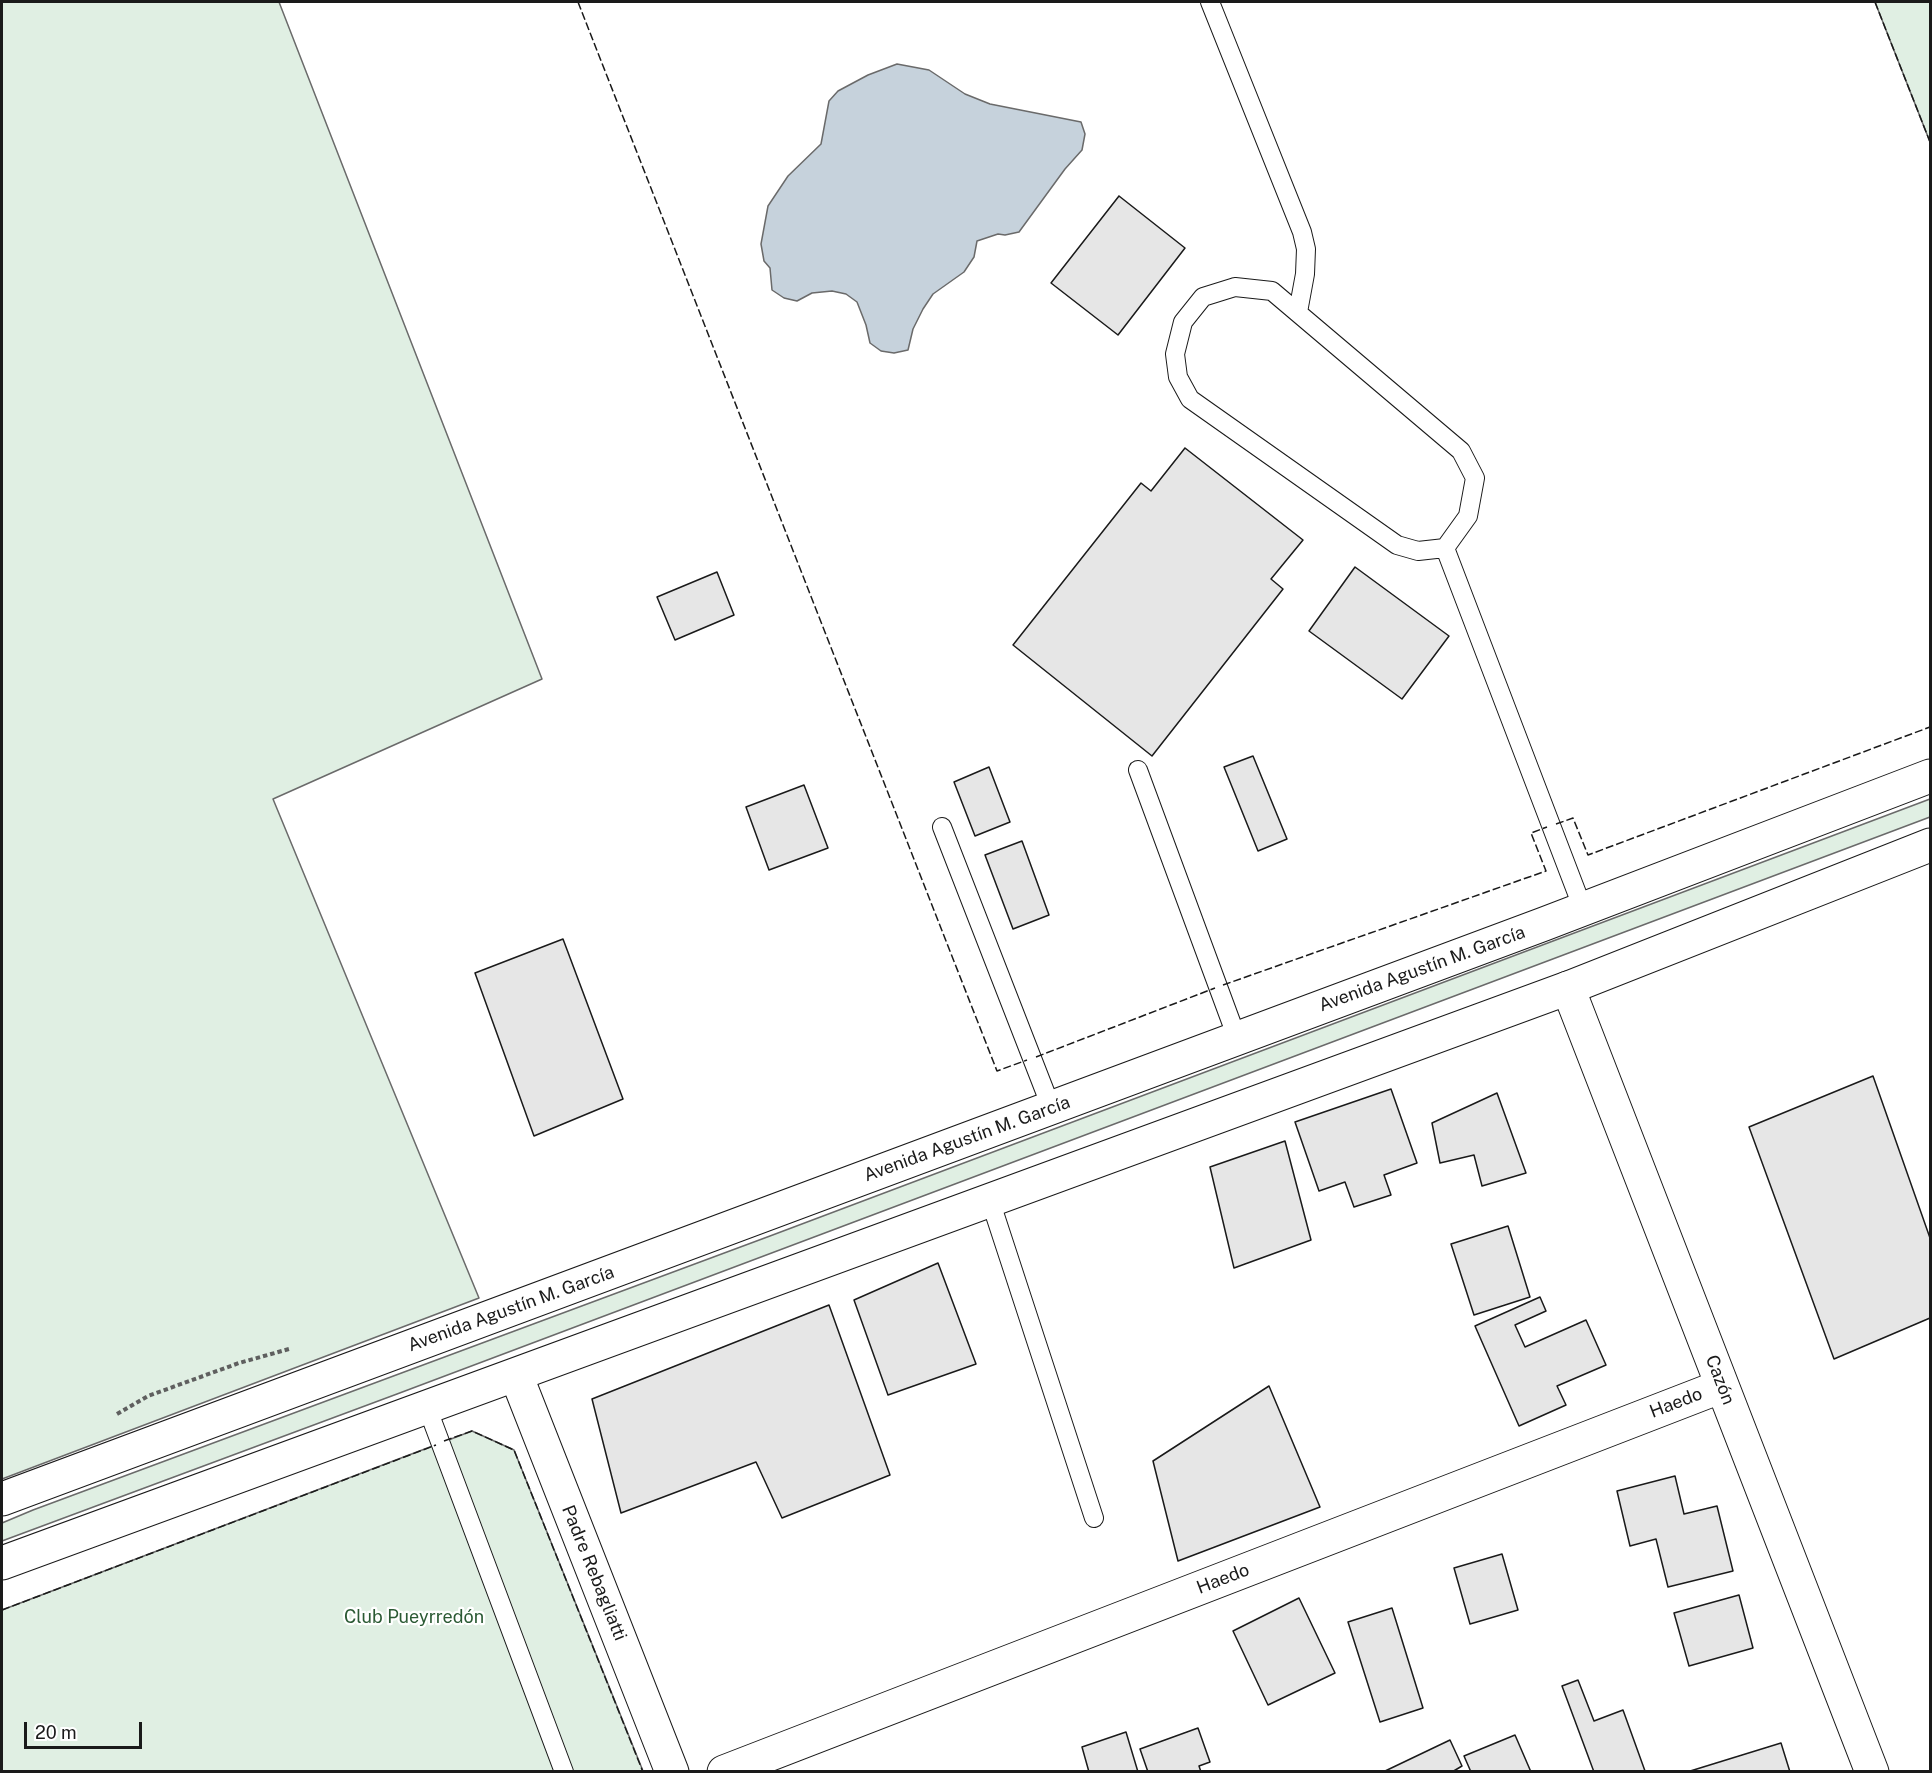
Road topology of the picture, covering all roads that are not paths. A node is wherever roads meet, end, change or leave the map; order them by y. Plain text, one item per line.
1 (1210, 2) edge
2 (1298, 312) junction
3 (1445, 548) junction
4 (1138, 770) dead end
5 (1930, 776) edge
6 (942, 828) dead end
7 (1930, 845) edge
8 (1583, 909) junction
9 (1568, 988) junction
10 (1237, 1038) junction
11 (1051, 1107) junction
12 (990, 1200) junction
13 (516, 1375) junction
14 (1722, 1386) junction
15 (427, 1407) junction
16 (2, 1499) edge
17 (1094, 1518) dead end
18 (2, 1563) edge
19 (564, 1772) edge
20 (672, 1772) edge
21 (724, 1772) edge
22 (1872, 1772) edge

1 - 2 lane
2 - 3 lane
2 - 3 lane
3 - 8 lane
4 - 10 lane
5 - 8 main road, Avenida Agustín M. García
6 - 11 lane
7 - 9 main road
8 - 10 main road, Avenida Agustín M. García
9 - 12 main road
9 - 14 main road, Cazón
10 - 11 main road, Avenida Agustín M. García
11 - 16 main road, Avenida Agustín M. García
12 - 13 main road
12 - 17 lane
13 - 15 main road
13 - 20 main road, Padre Rebagliatti
14 - 21 main road, Haedo
14 - 22 main road, Cazón
15 - 18 main road
15 - 19 lane

